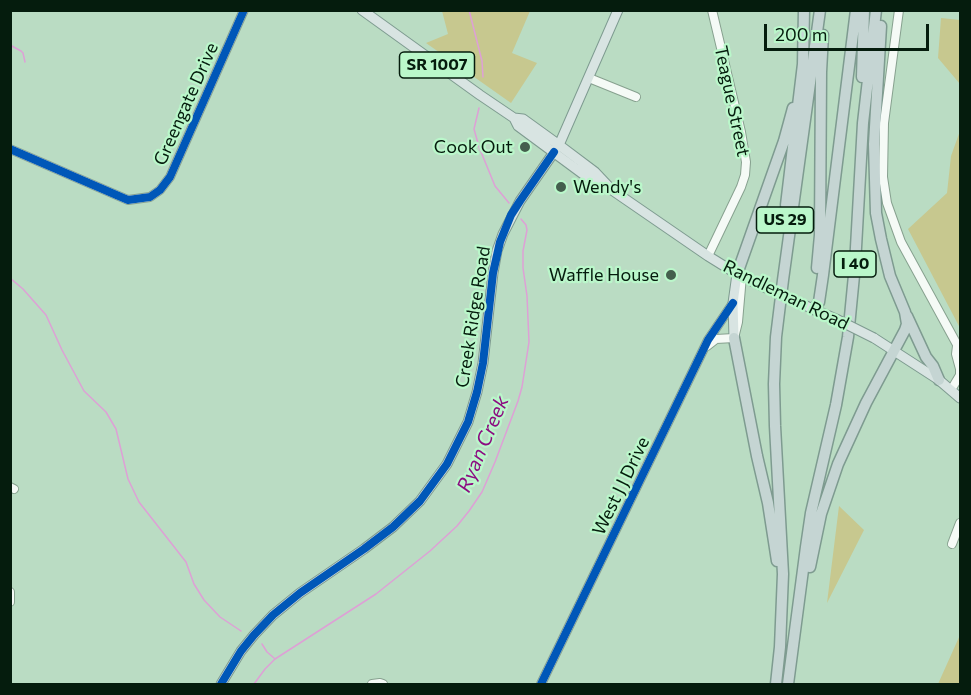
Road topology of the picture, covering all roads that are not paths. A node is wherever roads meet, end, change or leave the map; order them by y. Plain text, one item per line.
1 (244, 10) edge
2 (362, 10) edge
3 (618, 10) edge
4 (712, 10) edge
5 (804, 10) edge
6 (820, 10) edge
7 (825, 10) edge
8 (855, 10) edge
9 (864, 10) edge
10 (876, 10) edge
11 (882, 10) edge
12 (898, 10) edge
13 (803, 64) junction
14 (589, 78) junction
15 (636, 97) dead end
16 (863, 123) junction
17 (557, 148) junction
18 (10, 149) edge
19 (708, 256) junction
20 (740, 275) junction
21 (783, 280) junction
22 (734, 303) junction
23 (814, 309) junction
24 (905, 312) junction
25 (734, 338) junction
26 (959, 348) edge
27 (704, 350) junction
28 (894, 351) junction
29 (939, 380) junction
30 (951, 390) junction
31 (960, 398) edge
32 (960, 524) edge
33 (952, 544) dead end
34 (783, 574) junction
35 (10, 592) edge
36 (799, 598) junction
37 (10, 603) edge
38 (220, 684) edge
39 (372, 684) edge
40 (383, 684) edge
41 (541, 684) edge
42 (776, 684) edge
43 (788, 684) edge

1 - 18 street, Greengate Drive
2 - 17 main road, Randleman Road / SR 1007
3 - 14 main road, Creek Ridge Road
4 - 19 street, Teague Street
5 - 13 highway, US 29
6 - 21 highway
7 - 23 highway
8 - 23 highway
9 - 16 highway
10 - 16 highway, I 40
11 - 24 highway
12 - 26 street
13 - 20 highway
13 - 21 highway, US 29
14 - 15 street
14 - 17 main road, Creek Ridge Road
16 - 36 highway, I 40
17 - 19 main road, Randleman Road / SR 1007
17 - 38 main road, Creek Ridge Road
19 - 20 main road, Randleman Road / SR 1007
20 - 22 main road, West J J Drive
20 - 23 main road, Randleman Road / SR 1007, bridge
20 - 25 street
21 - 34 highway
22 - 25 main road, West J J Drive
22 - 27 street, West J J Drive
23 - 28 main road, Randleman Road, bridge
24 - 28 highway
24 - 29 highway
25 - 27 street
25 - 34 highway
26 - 30 street
27 - 41 street, West J J Drive
28 - 29 main road, Randleman Road
28 - 36 highway
29 - 30 main road, Randleman Road
30 - 31 main road, Randleman Road
32 - 33 street
34 - 42 highway
35 - 37 street
36 - 43 highway, I 40
39 - 40 street

